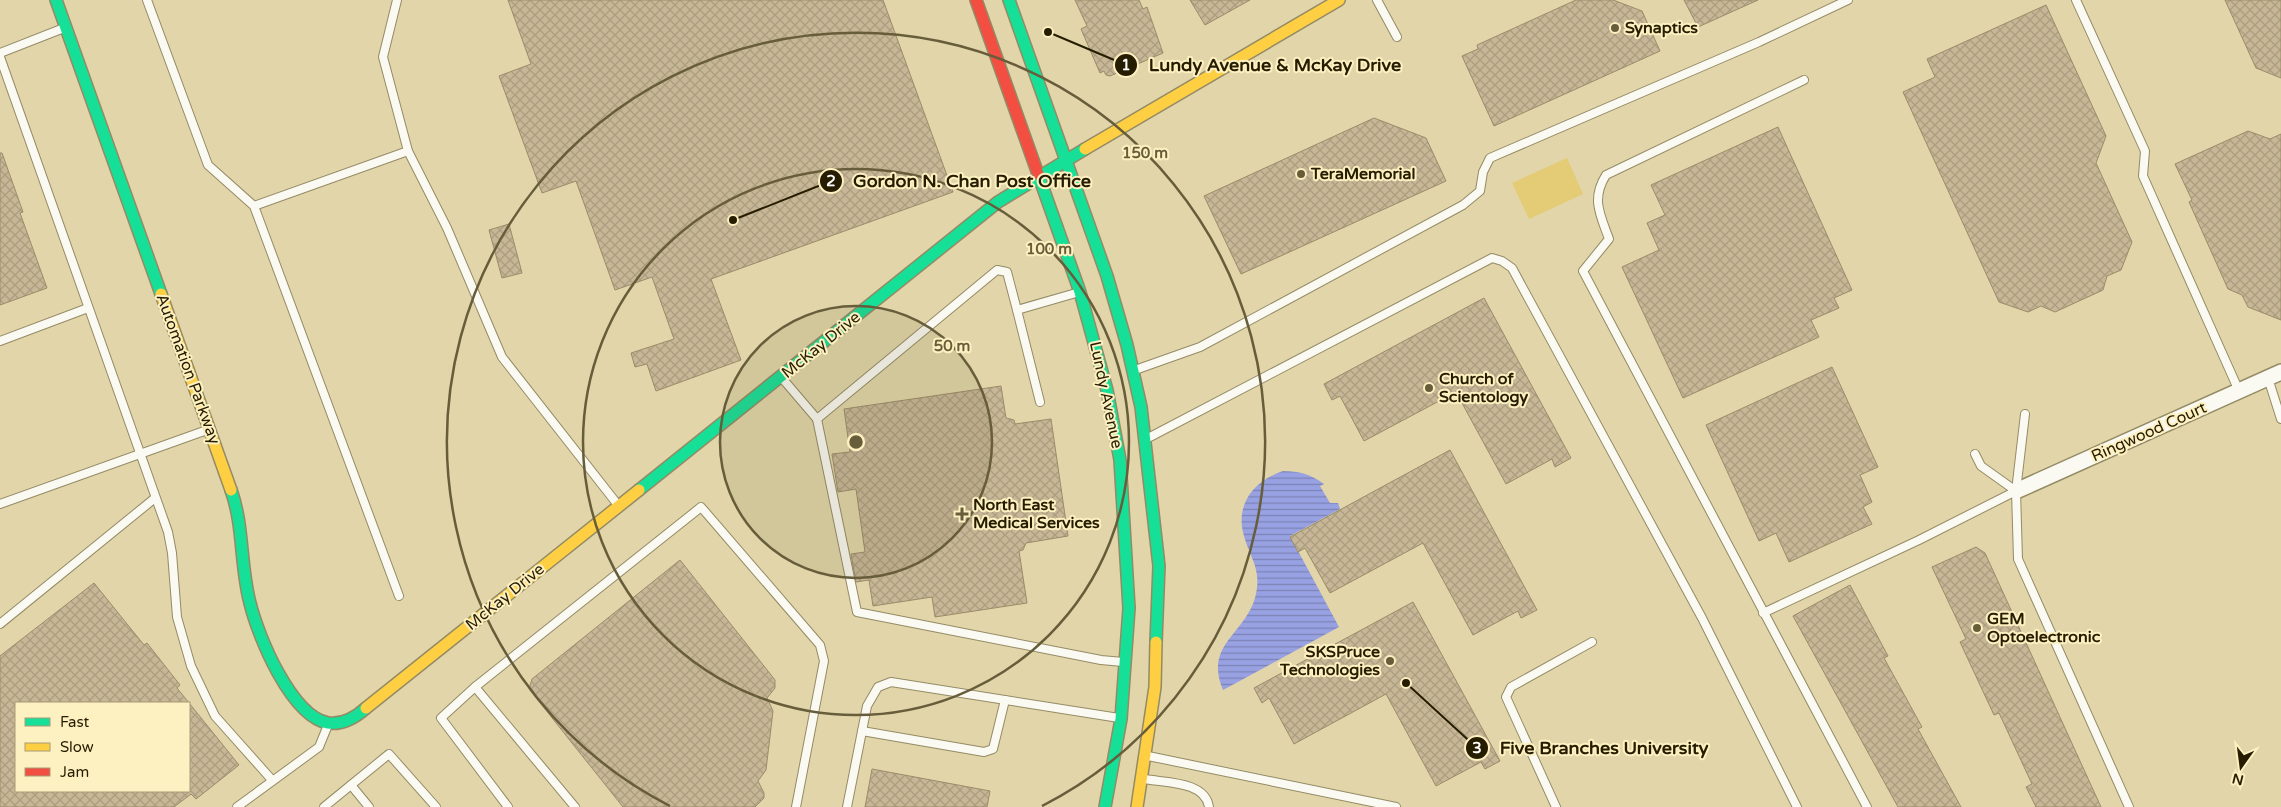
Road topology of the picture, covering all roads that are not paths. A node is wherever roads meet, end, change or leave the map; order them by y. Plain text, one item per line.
1 (56, 0) edge
2 (146, 0) edge
3 (397, 0) edge
4 (976, 0) edge
5 (1009, 0) edge
6 (1339, 0) edge
7 (1377, 0) edge
8 (1848, 0) edge
9 (2076, 0) edge
10 (66, 28) junction
11 (1397, 37) dead end
12 (0, 53) edge
13 (0, 57) edge
14 (1804, 80) dead end
15 (408, 150) junction
16 (1065, 160) junction
17 (1038, 176) junction
18 (254, 206) junction
19 (1080, 292) junction
20 (88, 308) junction
21 (1017, 310) junction
22 (0, 341) edge
23 (1133, 371) junction
24 (2275, 375) edge
25 (781, 376) junction
26 (2239, 391) junction
27 (1040, 402) dead end
28 (2025, 414) dead end
29 (816, 419) junction
30 (2281, 419) edge
31 (209, 430) junction
32 (1146, 439) junction
33 (140, 453) junction
34 (1975, 454) dead end
35 (2016, 491) junction
36 (156, 498) junction
37 (0, 504) edge
38 (618, 506) junction
39 (399, 596) dead end
40 (1763, 613) junction
41 (0, 624) edge
42 (1592, 642) dead end
43 (1126, 662) junction
44 (475, 687) junction
45 (1005, 700) junction
46 (1121, 719) junction
47 (329, 723) junction
48 (862, 731) junction
49 (1146, 756) junction
50 (1142, 778) junction
51 (272, 780) junction
52 (351, 785) junction
53 (237, 807) edge
54 (324, 807) edge
55 (369, 807) edge
56 (436, 807) edge
57 (508, 807) edge
58 (575, 807) edge
59 (796, 807) edge
60 (847, 807) edge
61 (1105, 807) edge
62 (1137, 807) edge
63 (1209, 807) edge
64 (1396, 807) edge
65 (1556, 807) edge
66 (1797, 807) edge
67 (1867, 807) edge
68 (2129, 807) edge

1 - 10 street, Automation Parkway
2 - 18 lane
3 - 15 lane
4 - 17 street, Lundy Avenue
5 - 16 street, Lundy Avenue
6 - 16 street, McKay Drive
7 - 11 lane
8 - 23 lane
9 - 26 lane
10 - 12 lane
10 - 31 street, Automation Parkway
13 - 20 lane
14 - 40 lane
15 - 18 lane
15 - 38 lane
16 - 17 street, McKay Drive
16 - 23 street, Lundy Avenue
17 - 19 street, Lundy Avenue
17 - 25 street, McKay Drive
18 - 39 lane
19 - 21 lane
19 - 43 street, Lundy Avenue
20 - 22 lane
20 - 33 lane
21 - 27 lane
21 - 29 lane
23 - 32 street, Lundy Avenue
24 - 26 street, Ringwood Court
24 - 30 lane
25 - 29 lane
25 - 38 street, McKay Drive
26 - 35 street, Ringwood Court
28 - 35 lane
29 - 43 lane
31 - 33 lane
31 - 47 street, Automation Parkway
32 - 49 street, Lundy Avenue
32 - 66 lane
33 - 36 lane
33 - 37 lane
34 - 35 lane
35 - 40 lane
35 - 68 lane
36 - 41 lane
36 - 51 lane
38 - 47 street, McKay Drive
40 - 67 lane
42 - 65 lane
43 - 46 street, Lundy Avenue
44 - 57 lane
44 - 58 lane
44 - 59 lane
45 - 46 lane
45 - 48 lane
45 - 48 lane
46 - 61 street, Lundy Avenue
47 - 51 lane
48 - 60 lane
49 - 50 street, Lundy Avenue
49 - 64 lane
50 - 62 street, Lundy Avenue
50 - 63 lane
51 - 53 lane
52 - 54 lane
52 - 55 lane
52 - 56 lane

